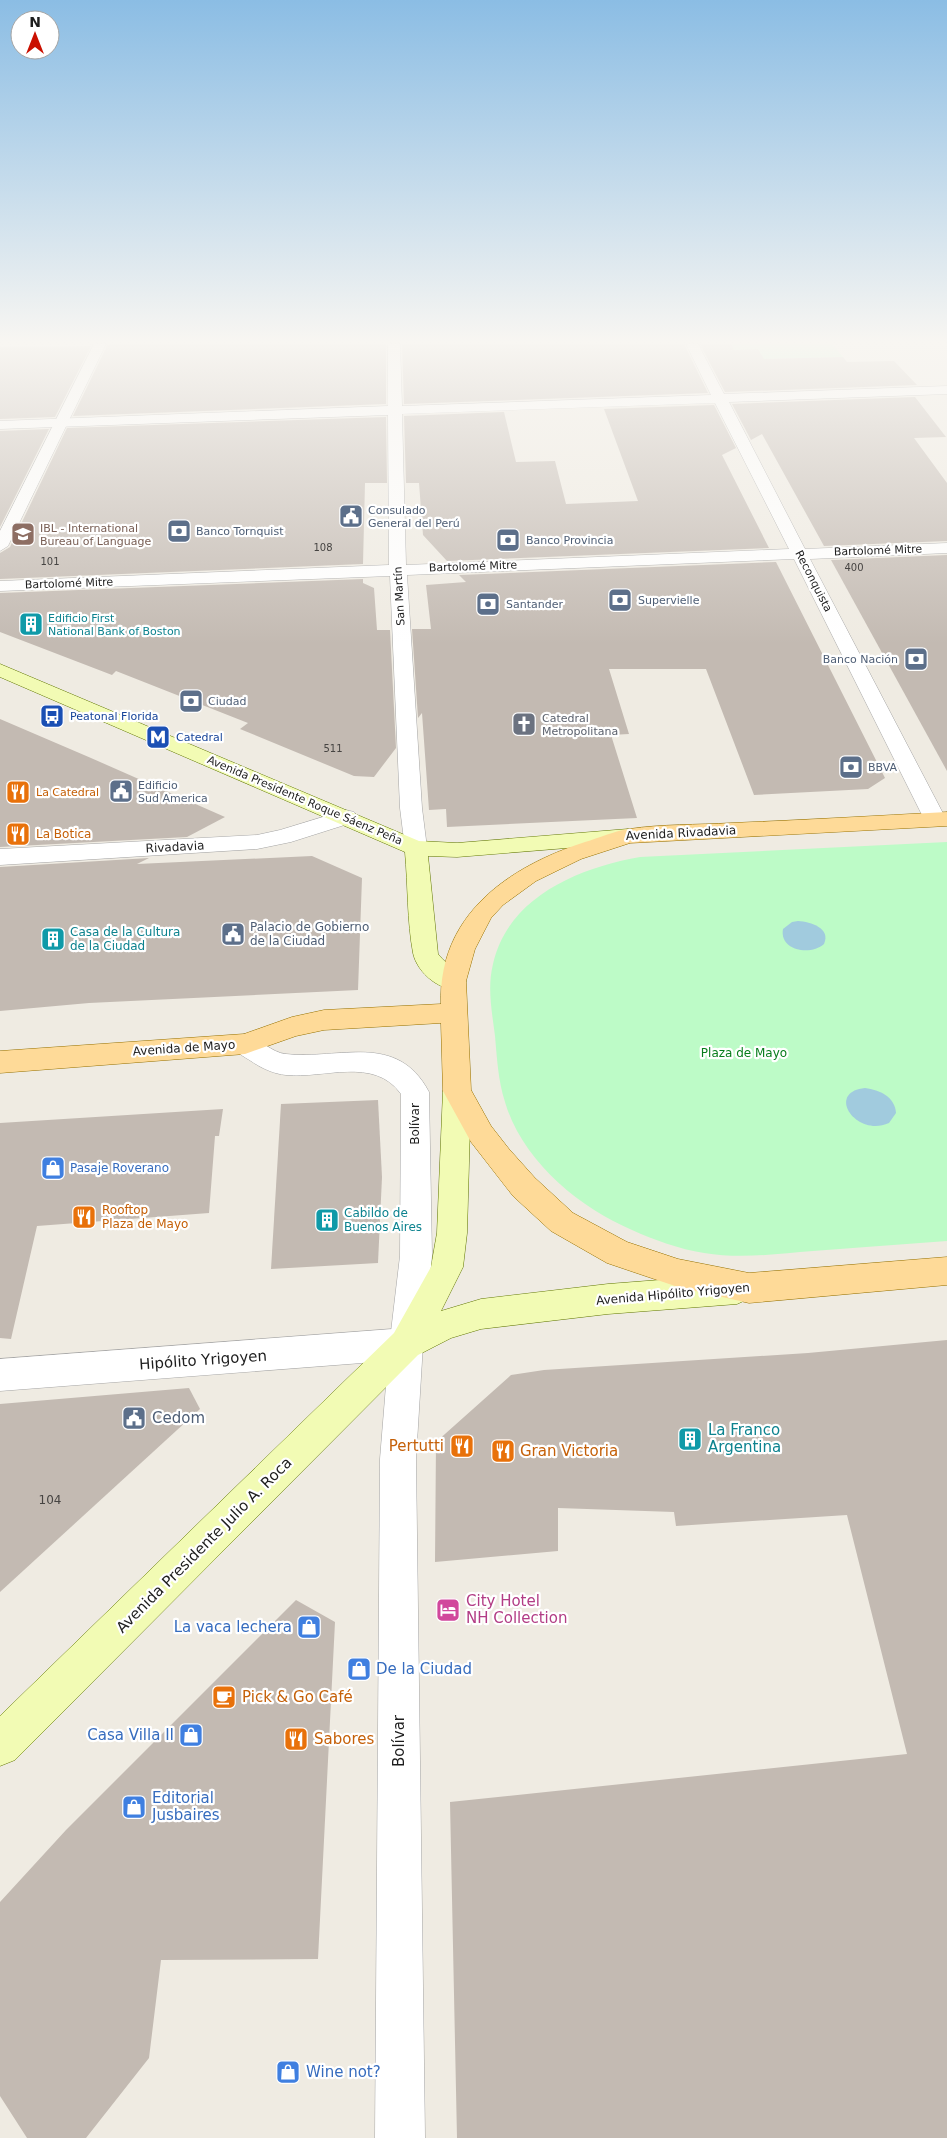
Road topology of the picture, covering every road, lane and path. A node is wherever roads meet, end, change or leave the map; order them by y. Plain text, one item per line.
1 (49, 444) edge
2 (395, 444) edge
3 (743, 444) edge
4 (0, 546) edge
5 (947, 548) edge
6 (800, 554) junction
7 (398, 570) junction
8 (0, 586) edge
9 (0, 670) edge
10 (346, 817) junction
11 (941, 819) edge
12 (628, 836) junction
13 (416, 848) junction
14 (0, 857) edge
15 (453, 981) junction
16 (454, 1013) junction
17 (245, 1044) junction
18 (0, 1062) edge
19 (457, 1091) junction
20 (947, 1271) edge
21 (749, 1288) junction
22 (406, 1344) junction
23 (0, 1376) edge
24 (0, 1745) edge
25 (400, 2138) edge

1 - 4 street
2 - 7 street, San Martín
3 - 6 street, Reconquista
5 - 6 street, Bartolomé Mitre
6 - 7 street, Bartolomé Mitre
6 - 11 street, Reconquista
7 - 8 street, Bartolomé Mitre
7 - 13 street, San Martín
9 - 10 main road, Avenida Presidente Roque Sáenz Peña
10 - 13 main road, Avenida Presidente Roque Sáenz Peña
10 - 14 street, Rivadavia
11 - 12 main road, Avenida Rivadavia
12 - 13 main road, Avenida Rivadavia
12 - 15 main road, Bolívar
13 - 15 main road
15 - 16 main road, Bolívar
16 - 17 main road, Avenida de Mayo
16 - 19 main road, Bolívar
17 - 18 main road, Avenida de Mayo
17 - 22 street, Bolívar
19 - 21 main road, Bolívar
19 - 22 main road, Bolívar
20 - 21 main road, Avenida Hipólito Yrigoyen
21 - 22 main road, Avenida Hipólito Yrigoyen
22 - 23 street, Hipólito Yrigoyen
22 - 24 main road, Avenida Presidente Julio A. Roca
22 - 25 street, Bolívar

